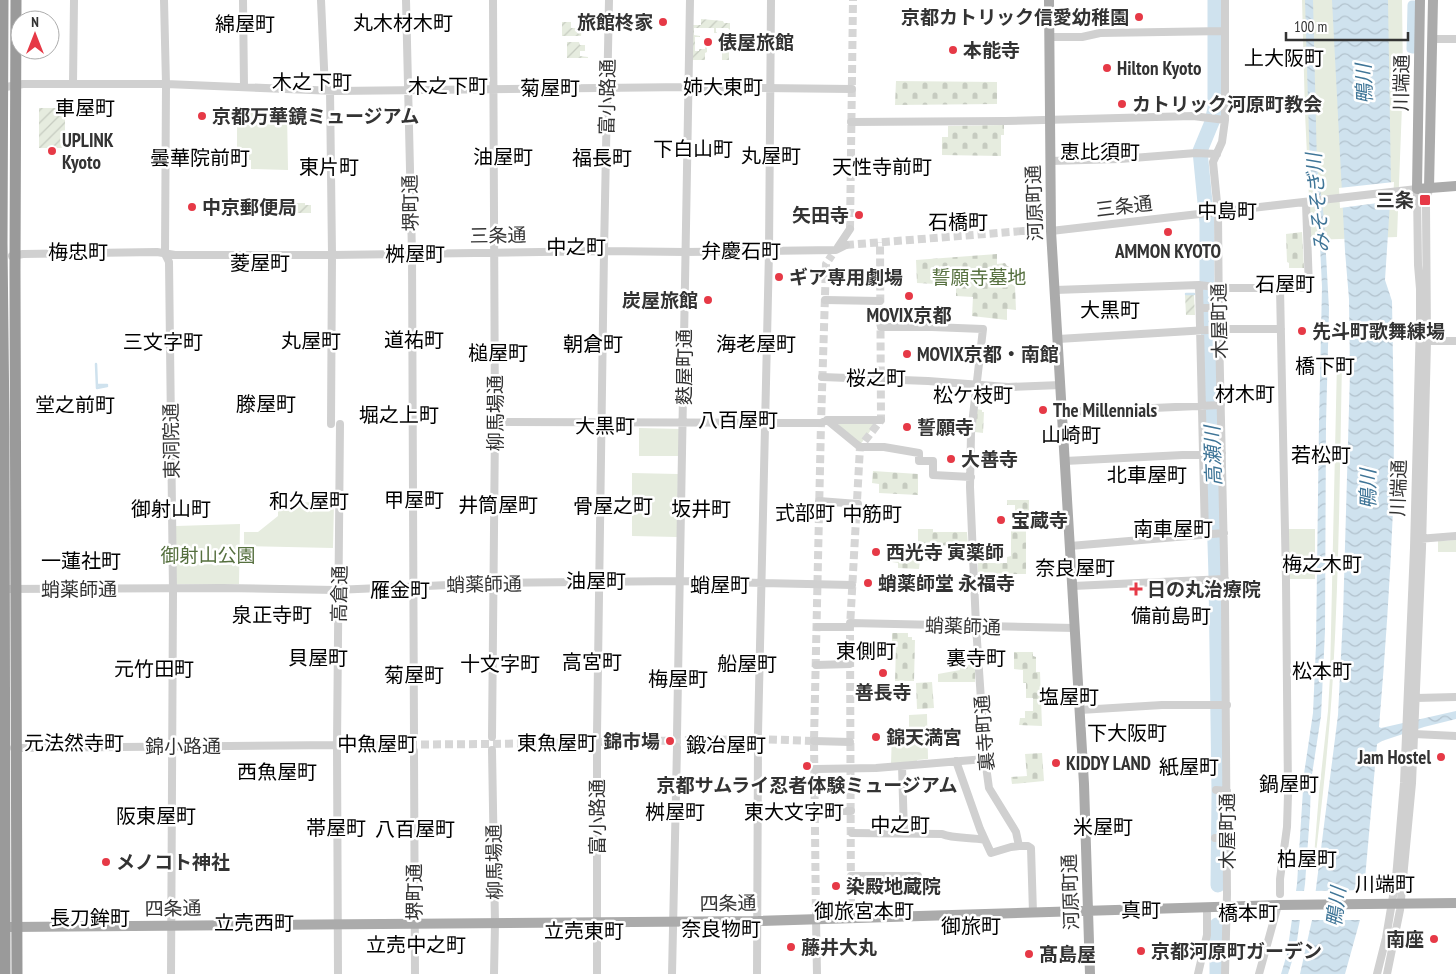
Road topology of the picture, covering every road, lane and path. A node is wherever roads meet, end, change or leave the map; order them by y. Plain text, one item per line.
1 (3, 0) edge
2 (16, 0) edge
3 (74, 0) edge
4 (164, 0) edge
5 (243, 0) edge
6 (321, 0) edge
7 (406, 0) edge
8 (493, 0) edge
9 (609, 0) edge
10 (690, 0) edge
11 (770, 0) edge
12 (1049, 0) edge
13 (1225, 0) edge
14 (1420, 0) edge
15 (1433, 0) edge
16 (1218, 31) junction
17 (1049, 37) junction
18 (1432, 39) junction
19 (1456, 39) edge
20 (74, 84) junction
21 (166, 84) junction
22 (15, 85) junction
23 (688, 86) junction
24 (244, 87) junction
25 (607, 87) junction
26 (1, 88) edge
27 (770, 88) junction
28 (852, 88) dead end
29 (327, 90) junction
30 (408, 90) junction
31 (494, 90) junction
32 (1050, 119) junction
33 (1222, 120) junction
34 (851, 122) dead end
35 (1217, 154) junction
36 (1050, 161) junction
37 (1456, 186) edge
38 (1429, 188) junction
39 (1417, 189) junction
40 (1309, 202) junction
41 (1214, 213) junction
42 (850, 229) tunnel mouth
43 (1032, 230) dead end
44 (1023, 231) tunnel mouth
45 (1051, 232) junction
46 (846, 245) tunnel mouth
47 (604, 251) junction
48 (769, 251) junction
49 (685, 252) junction
50 (834, 252) junction
51 (495, 253) junction
52 (164, 254) junction
53 (412, 254) junction
54 (15, 255) junction
55 (332, 255) junction
56 (1, 257) edge
57 (1201, 285) junction
58 (1215, 288) junction
59 (1280, 288) junction
60 (1055, 290) junction
61 (825, 300) dead end
62 (880, 301) dead end
63 (1202, 308) junction
64 (1216, 308) junction
65 (881, 327) dead end
66 (1281, 329) junction
67 (1209, 330) junction
68 (1058, 339) junction
69 (1423, 341) junction
70 (1456, 341) edge
71 (822, 377) dead end
72 (977, 385) junction
73 (1061, 385) junction
74 (1204, 405) junction
75 (1218, 405) junction
76 (1062, 412) junction
77 (881, 420) dead end
78 (495, 422) junction
79 (824, 422) junction
80 (601, 423) junction
81 (683, 423) junction
82 (764, 423) junction
83 (331, 424) dead end
84 (340, 424) dead end
85 (1212, 453) junction
86 (1065, 460) junction
87 (971, 477) junction
88 (819, 501) dead end
89 (858, 504) dead end
90 (1214, 534) junction
91 (1456, 536) edge
92 (1418, 539) junction
93 (1070, 546) junction
94 (1218, 579) junction
95 (680, 581) junction
96 (599, 582) junction
97 (761, 582) junction
98 (494, 583) junction
99 (852, 585) dead end
100 (414, 586) junction
101 (1073, 586) junction
102 (173, 588) junction
103 (2, 589) edge
104 (17, 589) junction
105 (339, 589) junction
106 (976, 626) junction
107 (817, 627) dead end
108 (1075, 628) junction
109 (850, 664) dead end
110 (816, 665) dead end
111 (1456, 697) edge
112 (1416, 698) junction
113 (1217, 705) junction
114 (1080, 710) junction
115 (758, 734) dead end
116 (1414, 734) junction
117 (677, 735) dead end
118 (414, 736) dead end
119 (1456, 736) edge
120 (492, 737) dead end
121 (814, 741) tunnel mouth
122 (850, 742) dead end
123 (337, 745) junction
124 (758, 745) dead end
125 (172, 746) junction
126 (16, 747) junction
127 (677, 747) dead end
128 (492, 750) dead end
129 (2, 751) edge
130 (414, 751) dead end
131 (985, 759) junction
132 (956, 761) junction
133 (902, 766) junction
134 (815, 769) dead end
135 (815, 811) dead end
136 (851, 811) dead end
137 (852, 833) dead end
138 (904, 833) junction
139 (985, 840) junction
140 (1019, 846) junction
141 (851, 876) dead end
142 (918, 876) dead end
143 (1280, 894) dead end
144 (1456, 903) edge
145 (1396, 904) junction
146 (1278, 905) junction
147 (1207, 907) junction
148 (1227, 907) junction
149 (1089, 910) junction
150 (1033, 913) junction
151 (816, 919) junction
152 (673, 921) junction
153 (758, 921) junction
154 (598, 922) junction
155 (495, 923) junction
156 (338, 924) junction
157 (414, 924) junction
158 (171, 926) junction
159 (2, 927) edge
160 (18, 927) junction
161 (5, 974) edge
162 (18, 974) edge
163 (171, 974) edge
164 (338, 974) edge
165 (415, 974) edge
166 (494, 974) edge
167 (597, 974) edge
168 (672, 974) edge
169 (757, 974) edge
170 (817, 974) edge
171 (1090, 974) edge
172 (1198, 974) edge
173 (1226, 974) edge
174 (1259, 974) edge
175 (1377, 974) edge
176 (1388, 974) edge

1 - 26 highway
2 - 22 highway
3 - 20 street
4 - 21 street, 東洞院通
5 - 24 street
6 - 29 street
7 - 30 street, 堺町通
8 - 31 street, 柳馬場通
9 - 25 street, 富小路通
10 - 23 street, 麩屋町通
11 - 27 street
12 - 17 main road, 河原町通
13 - 16 street, 木屋町通
14 - 39 main road, 川端通
15 - 18 main road, 川端通
16 - 17 street
16 - 33 street, 木屋町通
17 - 32 main road, 河原町通
18 - 19 street
18 - 38 main road, 川端通
20 - 21 street
20 - 22 street
21 - 24 street
21 - 52 street, 東洞院通
22 - 26 street
22 - 54 highway
23 - 25 street
23 - 27 street
23 - 49 street, 麩屋町通
24 - 29 street
25 - 31 street
25 - 47 street, 富小路通
26 - 56 highway
27 - 28 street
27 - 48 street
29 - 30 street
29 - 55 street
30 - 31 street
30 - 53 street, 堺町通
31 - 51 street, 柳馬場通
32 - 33 street
32 - 34 street
32 - 36 main road, 河原町通
33 - 35 street, 木屋町通
35 - 36 street
35 - 41 street, 木屋町通
36 - 45 main road, 河原町通
37 - 38 main road
38 - 39 main road
38 - 69 street, 川端通
39 - 40 street
39 - 69 street, 川端通
40 - 41 street
40 - 59 street
41 - 45 street, 三条通
41 - 58 street, 木屋町通
42 - 50 street
43 - 44 street
45 - 60 main road, 河原町通
46 - 50 street, 三条通
47 - 49 street, 三条通
47 - 51 street, 三条通
47 - 80 street, 富小路通
48 - 49 street, 三条通
48 - 50 street, 三条通
48 - 82 street
49 - 81 street, 麩屋町通
51 - 53 street, 三条通
51 - 78 street, 柳馬場通
52 - 54 street, 三条通
52 - 55 street, 三条通
52 - 102 street, 東洞院通
53 - 55 street, 三条通
53 - 100 street, 堺町通
54 - 56 street, 三条通
54 - 104 highway
55 - 83 street
56 - 103 highway
57 - 58 street
57 - 60 street
57 - 63 street
58 - 59 street
58 - 64 street, 木屋町通
59 - 66 street
60 - 68 main road, 河原町通
61 - 62 street
63 - 64 street
63 - 67 street
64 - 67 street, 木屋町通
65 - 72 street, 裏寺町通
66 - 67 street
66 - 143 street
67 - 68 street
67 - 74 street
67 - 75 street, 木屋町通
68 - 73 main road, 河原町通
69 - 70 street
69 - 92 street, 川端通
71 - 72 street
72 - 73 street
72 - 87 street, 裏寺町通
73 - 76 main road, 河原町通
74 - 75 street
74 - 76 street
74 - 85 street
75 - 85 street, 木屋町通
76 - 86 main road, 河原町通
77 - 79 street
78 - 80 street
78 - 98 street, 柳馬場通
79 - 82 street
79 - 87 street
80 - 81 street
80 - 96 street, 富小路通
81 - 82 street
81 - 95 street, 麩屋町通
82 - 97 street
84 - 105 street, 高倉通
85 - 86 street
85 - 90 street
85 - 90 street, 木屋町通
86 - 93 main road, 河原町通
87 - 106 street, 裏寺町通
88 - 89 street
90 - 93 street
90 - 94 street, 木屋町通
91 - 92 street
92 - 112 street, 川端通
92 - 145 street, 川端通
93 - 101 main road, 河原町通
94 - 101 street
94 - 113 street, 木屋町通
95 - 96 street, 蛸薬師通
95 - 97 street, 蛸薬師通
95 - 117 street, 麩屋町通
96 - 98 street, 蛸薬師通
96 - 154 street, 富小路通
97 - 99 street, 蛸薬師通
97 - 115 street
98 - 100 street, 蛸薬師通
98 - 120 street, 柳馬場通
100 - 105 street, 蛸薬師通
100 - 118 street, 堺町通
101 - 108 main road, 河原町通
102 - 104 street, 蛸薬師通
102 - 105 street, 蛸薬師通
102 - 125 street, 東洞院通
103 - 104 street, 蛸薬師通
103 - 129 highway
104 - 126 highway
105 - 123 street, 高倉通
106 - 107 street, 蛸薬師通
106 - 108 street, 蛸薬師通
106 - 131 street, 裏寺町通
108 - 114 main road, 河原町通
109 - 110 street
111 - 112 street
112 - 116 street, 川端通
113 - 114 street
113 - 148 street, 木屋町通
114 - 149 main road, 河原町通
116 - 119 street
116 - 145 street, 川端通
121 - 122 street
123 - 125 street, 錦小路通
123 - 156 street, 高倉通
124 - 153 street
125 - 126 street, 錦小路通
125 - 158 street, 東洞院通
126 - 129 street, 錦小路通
126 - 160 highway
127 - 152 street
128 - 155 street, 柳馬場通
129 - 159 highway
130 - 157 street, 堺町通
131 - 132 street
131 - 140 street, 裏寺町通
132 - 133 street
132 - 139 street
133 - 134 street
133 - 138 street
135 - 136 street
137 - 138 street
138 - 139 street
139 - 140 street
140 - 150 street, 裏寺町通
141 - 142 street
144 - 145 main road, 四条通
145 - 146 main road, 四条通
145 - 175 street, 川端通
145 - 176 street, 川端通
146 - 148 main road, 四条通
146 - 174 street
147 - 148 main road, 四条通
147 - 149 main road, 四条通
147 - 172 street
148 - 173 street, 木屋町通
149 - 150 main road, 四条通
149 - 171 main road, 河原町通
150 - 151 main road, 四条通
151 - 153 main road, 四条通
151 - 170 street
152 - 153 main road, 四条通
152 - 154 main road, 四条通
152 - 168 street
153 - 169 street
154 - 155 main road, 四条通
154 - 167 street, 富小路通
155 - 157 main road, 四条通
155 - 166 street, 柳馬場通
156 - 157 main road, 四条通
156 - 158 main road, 四条通
156 - 164 street, 高倉通
157 - 165 street, 堺町通
158 - 160 main road, 四条通
158 - 163 street, 東洞院通
159 - 160 main road, 四条通
159 - 161 highway
160 - 162 highway

